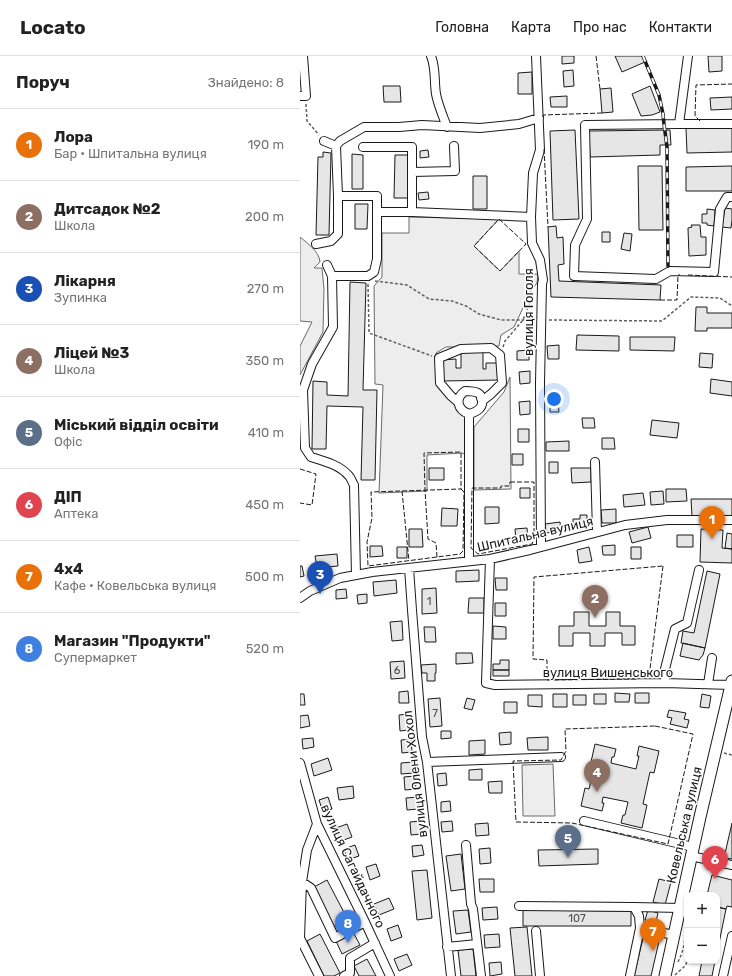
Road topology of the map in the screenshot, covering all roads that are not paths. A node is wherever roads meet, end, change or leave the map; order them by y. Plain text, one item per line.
1 (303, 56) edge
2 (431, 56) edge
3 (536, 56) edge
4 (688, 56) edge
5 (303, 96) edge
6 (539, 118) junction
7 (679, 124) junction
8 (732, 124) edge
9 (447, 127) junction
10 (324, 140) road end
11 (336, 146) junction
12 (454, 146) dead end
13 (363, 147) dead end
14 (412, 172) junction
15 (338, 196) junction
16 (732, 197) edge
17 (376, 212) junction
18 (412, 212) junction
19 (532, 217) junction
20 (316, 244) dead end
21 (327, 265) dead end
22 (332, 276) junction
23 (482, 401) junction
24 (458, 402) junction
25 (469, 414) junction
26 (595, 462) dead end
27 (732, 520) edge
28 (597, 532) junction
29 (541, 547) junction
30 (490, 558) junction
31 (469, 561) junction
32 (409, 568) junction
33 (699, 570) dead end
34 (356, 575) junction
35 (300, 598) edge
36 (712, 658) dead end
37 (665, 683) junction
38 (732, 683) edge
39 (708, 684) junction
40 (728, 714) edge
41 (561, 757) dead end
42 (427, 762) junction
43 (300, 763) edge
44 (584, 821) dead end
45 (318, 824) junction
46 (466, 845) dead end
47 (692, 851) junction
48 (732, 865) edge
49 (302, 882) junction
50 (519, 906) dead end
51 (634, 906) junction
52 (680, 908) junction
53 (365, 922) junction
54 (640, 928) junction
55 (536, 931) dead end
56 (674, 935) junction
57 (732, 936) edge
58 (300, 938) edge
59 (375, 943) junction
60 (477, 944) junction
61 (448, 947) junction
62 (349, 975) edge
63 (318, 976) edge
64 (390, 976) edge
65 (451, 976) edge
66 (481, 976) edge
67 (540, 976) edge
68 (630, 976) edge
69 (665, 976) edge
70 (723, 976) edge

1 - 5 street
2 - 9 street
3 - 6 street, вулиця Гоголя
4 - 7 street
6 - 9 street
6 - 19 street, вулиця Гоголя
7 - 8 street
7 - 16 street
9 - 11 street
10 - 11 street
11 - 15 street
12 - 14 street
13 - 14 street
14 - 18 street
15 - 17 street
15 - 20 street
17 - 18 street
17 - 22 street
18 - 19 street
19 - 29 street, вулиця Гоголя
21 - 22 street
22 - 34 street
23 - 24 street
23 - 24 street
23 - 25 street
24 - 25 street
25 - 31 street
26 - 28 street
27 - 28 street, Шпитальна вулиця
28 - 29 street, Шпитальна вулиця
29 - 30 street, Шпитальна вулиця
30 - 31 street, Шпитальна вулиця
30 - 37 street, вулиця Вишенського
31 - 32 street, Шпитальна вулиця
32 - 34 street, Шпитальна вулиця
32 - 42 street, вулиця Олени Хохол
33 - 37 street
34 - 35 street, Шпитальна вулиця
36 - 39 street
37 - 39 street, вулиця Вишенського
38 - 39 street, вулиця Вишенського
38 - 40 main road, Ковельська вулиця
40 - 47 main road, Ковельська вулиця
41 - 42 street
42 - 61 street, вулиця Олени Хохол
43 - 45 street, вулиця Сагайдачного
44 - 47 street
45 - 49 street
45 - 53 street, вулиця Сагайдачного
46 - 60 street
47 - 48 street
47 - 52 main road, Ковельська вулиця
49 - 53 street
49 - 58 street
50 - 51 street
51 - 52 street
51 - 54 street
52 - 56 main road, Ковельська вулиця
53 - 59 street, вулиця Сагайдачного
54 - 56 street
54 - 68 street
55 - 67 street
56 - 69 main road, Ковельська вулиця
57 - 70 street
58 - 63 street
59 - 62 street
59 - 64 street, вулиця Сагайдачного
60 - 61 street
60 - 66 street
61 - 65 street, вулиця Олени Хохол

